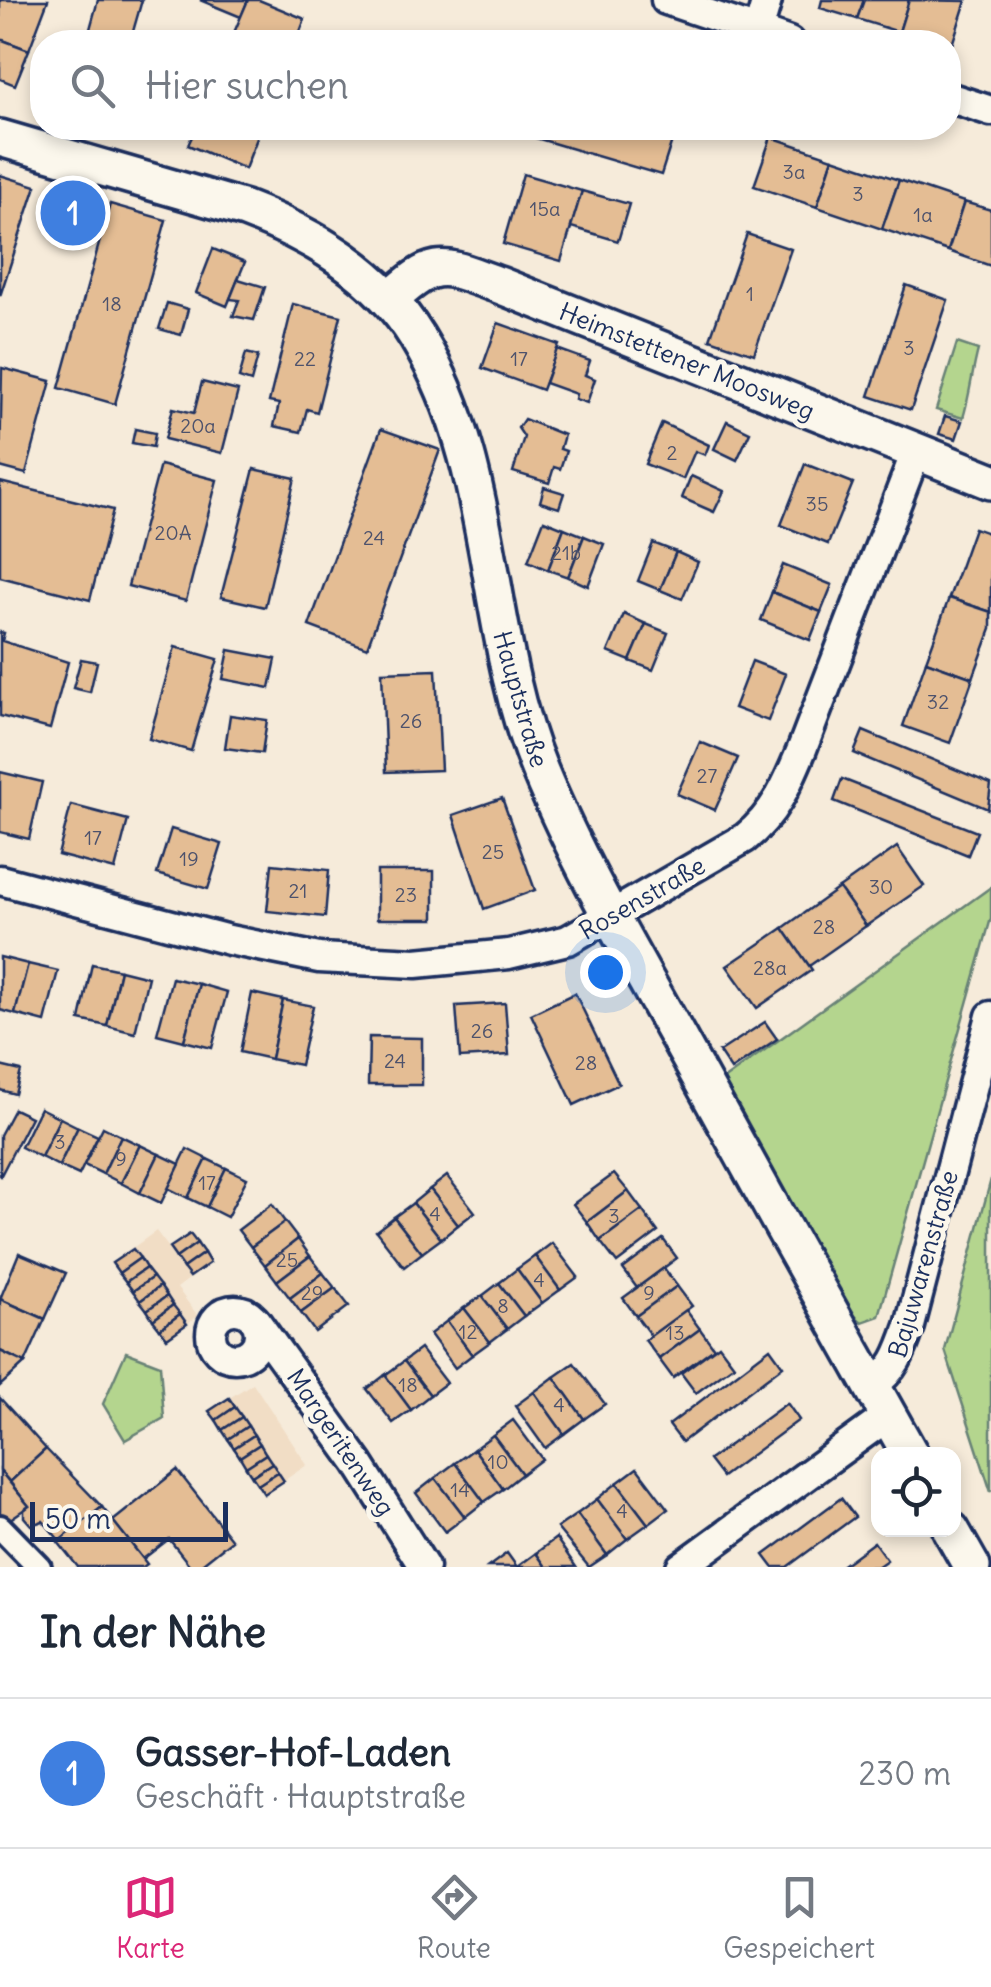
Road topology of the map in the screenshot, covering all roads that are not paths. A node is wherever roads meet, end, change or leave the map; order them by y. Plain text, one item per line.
1 (666, 0) edge
2 (768, 0) edge
3 (755, 30) edge
4 (758, 30) edge
5 (961, 101) edge
6 (991, 111) edge
7 (0, 138) edge
8 (390, 300) junction
9 (916, 452) junction
10 (991, 481) edge
11 (0, 880) edge
12 (611, 916) junction
13 (991, 1016) edge
14 (255, 1320) dead end
15 (880, 1401) junction
16 (906, 1447) edge
17 (0, 1528) edge
18 (955, 1537) edge
19 (40, 1567) edge
20 (424, 1567) edge
21 (681, 1567) edge
22 (972, 1567) edge

1 - 3 street
2 - 4 street
5 - 6 street
7 - 8 street, Hauptstraße
8 - 9 street, Heimstettener Moosweg
8 - 12 street, Hauptstraße
9 - 10 street, Heimstettener Moosweg
9 - 12 street, Rosenstraße
11 - 12 street, Rosenstraße
12 - 15 street, Hauptstraße
13 - 15 street, Bajuwarenstraße
14 - 20 street, Margeritenweg
15 - 16 street, Hauptstraße
15 - 21 street, Bajuwarenstraße
17 - 19 street
18 - 22 street

